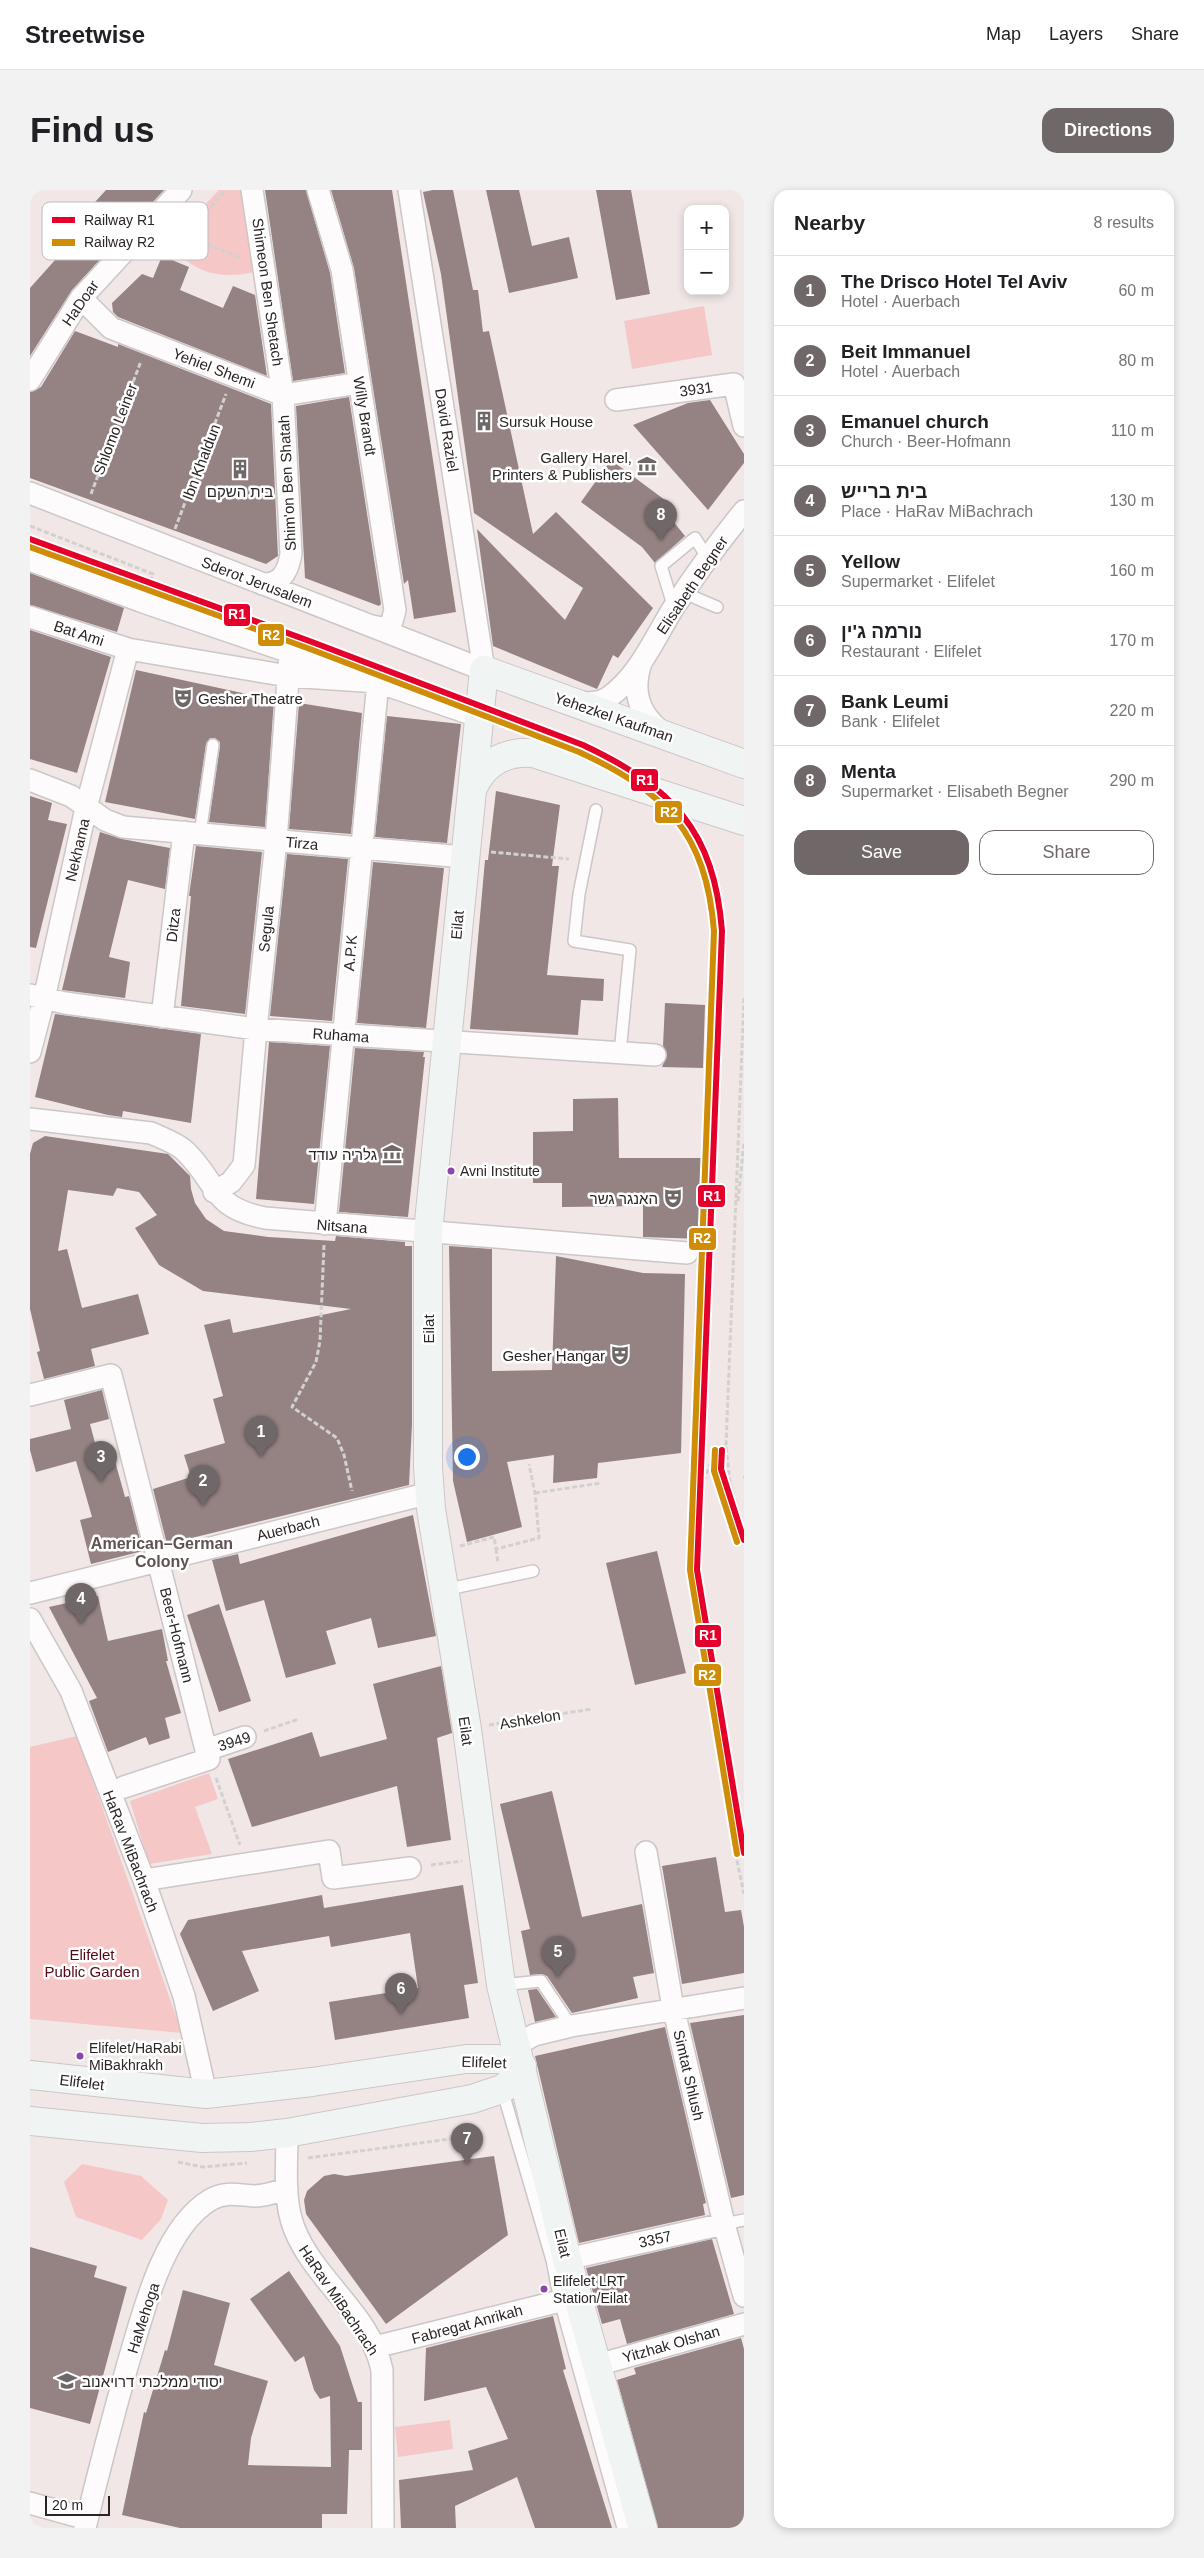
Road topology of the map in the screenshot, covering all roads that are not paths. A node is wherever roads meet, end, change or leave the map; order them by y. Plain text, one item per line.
1 (181, 190) edge
2 (252, 190) edge
3 (318, 190) edge
4 (409, 190) edge
5 (170, 202) edge
6 (116, 260) edge
7 (81, 298) junction
8 (30, 380) edge
9 (360, 383) junction
10 (283, 395) junction
11 (616, 400) dead end
12 (744, 426) edge
13 (30, 493) edge
14 (744, 511) edge
15 (706, 557) junction
16 (30, 560) edge
17 (262, 584) junction
18 (679, 601) junction
19 (717, 607) dead end
20 (30, 617) edge
21 (372, 626) junction
22 (128, 649) junction
23 (290, 652) junction
24 (642, 661) junction
25 (484, 670) junction
26 (288, 676) junction
27 (378, 682) junction
28 (563, 700) junction
29 (480, 717) junction
30 (670, 737) junction
31 (213, 745) dead end
32 (744, 764) edge
33 (30, 780) edge
34 (471, 791) junction
35 (86, 808) junction
36 (596, 810) dead end
37 (744, 821) edge
38 (192, 833) junction
39 (276, 841) junction
40 (360, 848) junction
41 (464, 857) junction
42 (37, 997) edge
43 (162, 1017) junction
44 (256, 1029) junction
45 (343, 1036) junction
46 (446, 1043) junction
47 (30, 1052) edge
48 (620, 1053) junction
49 (655, 1055) dead end
50 (30, 1119) edge
51 (214, 1192) junction
52 (325, 1224) junction
53 (428, 1232) junction
54 (687, 1253) dead end
55 (30, 1395) edge
56 (430, 1493) junction
57 (158, 1559) junction
58 (533, 1571) dead end
59 (444, 1590) junction
60 (30, 1593) edge
61 (30, 1619) edge
62 (245, 1737) road end
63 (206, 1750) junction
64 (124, 1787) dead end
65 (646, 1852) dead end
66 (410, 1868) road end
67 (144, 1880) junction
68 (501, 1985) junction
69 (744, 1998) edge
70 (673, 2008) junction
71 (571, 2026) junction
72 (512, 2057) junction
73 (30, 2075) edge
74 (502, 2089) junction
75 (206, 2094) junction
76 (30, 2121) edge
77 (287, 2146) junction
78 (287, 2189) junction
79 (734, 2222) edge
80 (567, 2259) junction
81 (744, 2296) edge
82 (560, 2301) junction
83 (744, 2324) edge
84 (375, 2348) junction
85 (589, 2367) junction
86 (30, 2503) edge
87 (86, 2523) edge
88 (383, 2528) edge
89 (624, 2528) edge
90 (643, 2528) edge

1 - 5 street, HaDoar
2 - 10 street, Shimeon Ben Shetach
3 - 9 street, Willy Brandt
4 - 25 street, David Raziel
6 - 7 street, HaDoar
7 - 8 street, HaDoar
7 - 10 street, Yehiel Shemi
9 - 10 street
9 - 21 street, Willy Brandt
10 - 17 street, Shim'on Ben Shatah
11 - 12 street, 3931
13 - 17 street, Sderot Jerusalem
14 - 15 street, Elisabeth Begner
15 - 18 street, Elisabeth Begner
15 - 18 lane
16 - 23 street
17 - 21 street, Sderot Jerusalem
18 - 19 lane
18 - 24 street, Elisabeth Begner
20 - 22 street, Bat Ami
21 - 25 street, Sderot Jerusalem
22 - 26 street, Bat Ami
22 - 35 street, Nekhama
23 - 26 street, Segula
23 - 27 street
24 - 28 street, Elisabeth Begner
24 - 30 street, Elisabeth Begner
25 - 28 street, Yehezkel Kaufman
25 - 29 street, Eilat
26 - 27 street, Bat Ami
26 - 39 street, Segula
27 - 29 street
27 - 40 street, A.P.K
28 - 30 street, Yehezkel Kaufman
29 - 34 street, Eilat
30 - 32 street, Yehezkel Kaufman
31 - 38 lane
33 - 35 street, Tirza
34 - 37 street
34 - 41 street, Eilat
35 - 38 street, Tirza
35 - 42 street, Nekhama
36 - 48 lane
38 - 39 street, Tirza
38 - 43 street, Ditza
39 - 40 street, Tirza
39 - 44 street, Segula
40 - 41 street, Tirza
40 - 45 street, A.P.K
41 - 46 street, Eilat
42 - 43 street, Ruhama
42 - 47 street, Nekhama
43 - 44 street, Ruhama
44 - 45 street, Ruhama
44 - 51 street, Segula
45 - 46 street, Ruhama
45 - 52 street, A.P.K
46 - 48 street, Ruhama
46 - 53 street, Eilat
48 - 49 street, Ruhama
50 - 51 street, Nitsana
51 - 52 street, Nitsana
52 - 53 street, Nitsana
53 - 54 street, Nitsana
53 - 56 street, Eilat
55 - 57 street, Beer-Hofmann
56 - 57 street, Auerbach
56 - 59 street, Eilat
57 - 60 street, Auerbach
57 - 63 street, Beer-Hofmann
58 - 59 lane
59 - 68 street, Eilat
61 - 67 street, HaRav MiBachrach
62 - 63 street, 3949
63 - 64 street, 3949
65 - 70 street, Simtat Shlush
66 - 67 street
67 - 75 street, HaRav MiBachrach
68 - 71 lane
68 - 72 street, Eilat
69 - 70 street, Elifelet
70 - 71 street, Elifelet
70 - 79 street, Simtat Shlush
71 - 72 street, Elifelet
72 - 74 street, Elifelet
72 - 75 street, Elifelet
72 - 80 street, Eilat
73 - 75 street, Elifelet
74 - 77 street, Elifelet
74 - 82 lane, Eilat
76 - 77 street, Elifelet
77 - 78 street, HaRav MiBachrach
78 - 84 street, HaRav MiBachrach
78 - 87 street, HaMehoga
79 - 80 street, 3357
79 - 81 street, Simtat Shlush
80 - 85 street, Eilat
82 - 84 street, Fabregat Anrikah
82 - 85 lane, Eilat
83 - 85 street, Yitzhak Olshan
84 - 88 street, HaRav MiBachrach
85 - 89 lane, Eilat
85 - 90 street, Eilat
86 - 87 street

